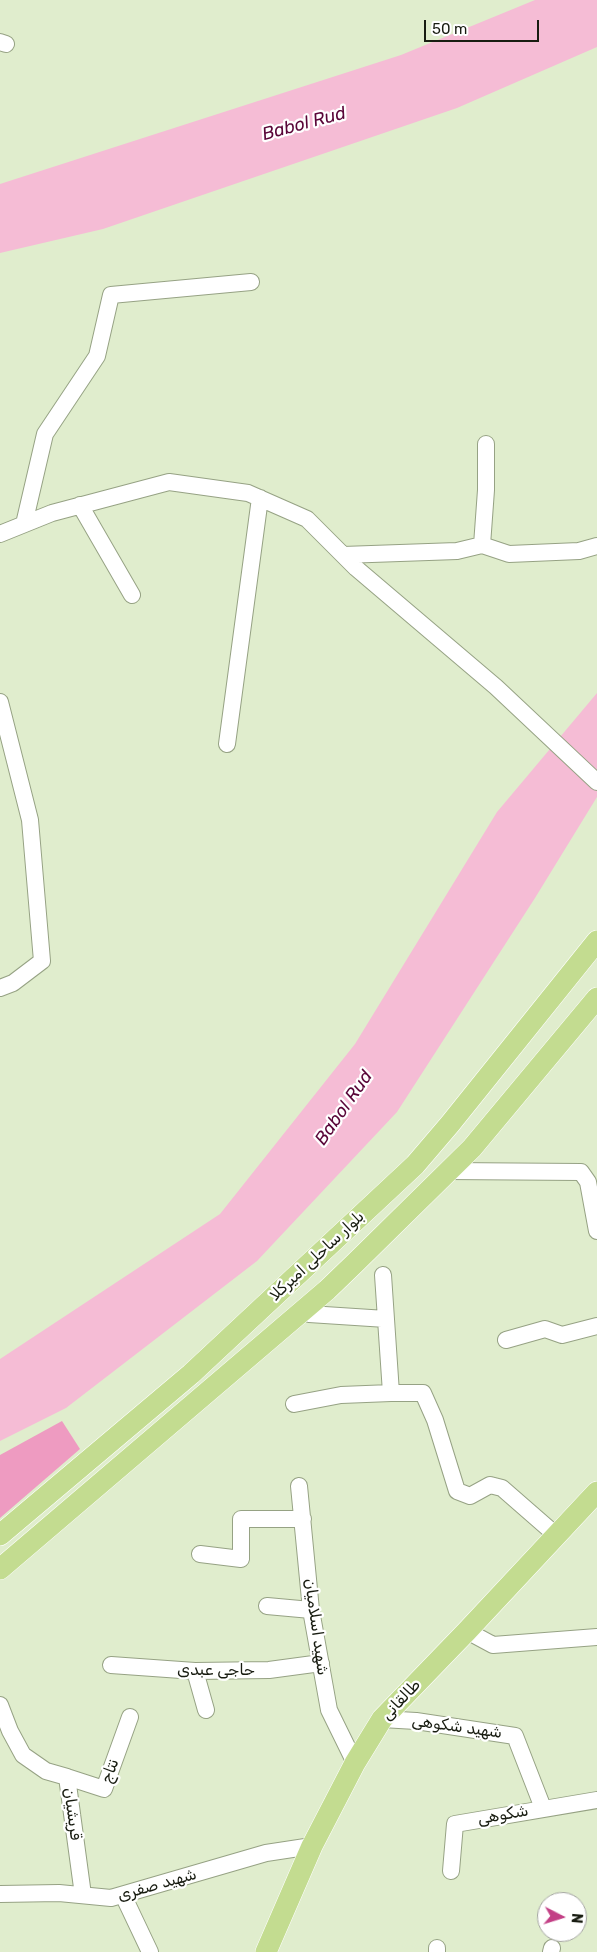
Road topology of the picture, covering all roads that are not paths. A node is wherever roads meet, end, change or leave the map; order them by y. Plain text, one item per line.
1 (251, 282) dead end
2 (486, 444) dead end
3 (260, 498) junction
4 (80, 505) junction
5 (24, 524) junction
6 (0, 534) edge
7 (482, 545) junction
8 (597, 546) edge
9 (343, 555) junction
10 (132, 595) dead end
11 (0, 702) edge
12 (227, 744) dead end
13 (597, 782) edge
14 (597, 942) edge
15 (0, 988) edge
16 (597, 998) edge
17 (448, 1171) junction
18 (597, 1231) edge
19 (383, 1275) dead end
20 (309, 1314) dead end
21 (386, 1319) junction
22 (597, 1326) edge
23 (506, 1340) dead end
24 (391, 1393) junction
25 (294, 1404) dead end
26 (299, 1486) dead end
27 (597, 1492) edge
28 (303, 1519) junction
29 (0, 1535) edge
30 (557, 1536) junction
31 (200, 1554) dead end
32 (0, 1569) edge
33 (267, 1606) dead end
34 (311, 1610) junction
35 (467, 1631) junction
36 (597, 1637) edge
37 (320, 1663) junction
38 (111, 1665) dead end
39 (195, 1672) junction
40 (0, 1705) edge
41 (206, 1710) dead end
42 (130, 1717) dead end
43 (382, 1719) junction
44 (355, 1763) junction
45 (67, 1777) junction
46 (597, 1800) edge
47 (543, 1808) junction
48 (312, 1846) junction
49 (451, 1870) dead end
50 (0, 1894) edge
51 (123, 1895) junction
52 (83, 1896) junction
53 (150, 1952) edge
54 (266, 1952) edge

1 - 5 street
2 - 7 street
3 - 4 street
3 - 9 street
3 - 12 street
4 - 5 street
4 - 10 street
5 - 6 street
7 - 8 street
7 - 9 street
9 - 13 street
11 - 15 street
14 - 29 main road, بلوار ساحلی امیرکلا
16 - 17 main road, بلوار ساحلی امیرکلا
17 - 18 street
17 - 32 main road, بلوار ساحلی امیرکلا
19 - 21 street
20 - 21 street
21 - 24 street
22 - 23 street
24 - 25 street
24 - 30 street
26 - 28 street, شهید اسلامیان
27 - 30 main road, طالقانی
28 - 31 street
28 - 34 street, شهید اسلامیان
30 - 35 main road, طالقانی
33 - 34 street
34 - 37 street, شهید اسلامیان
35 - 36 street
35 - 43 main road, طالقانی
37 - 39 street, حاجی عبدی
37 - 44 street, شهید اسلامیان
38 - 39 street, حاجی عبدی
39 - 41 street
40 - 45 street, قریشیان
42 - 45 street, نتاج
43 - 44 main road, طالقانی
43 - 47 street, شهید شکوهی
44 - 48 main road, طالقانی
45 - 52 street, قریشیان
46 - 47 street, شکوهی
47 - 49 street, شکوهی
48 - 51 street, شهید صفری
48 - 54 main road, طالقانی
50 - 52 street, شهید صفری
51 - 52 street, شهید صفری
51 - 53 street

